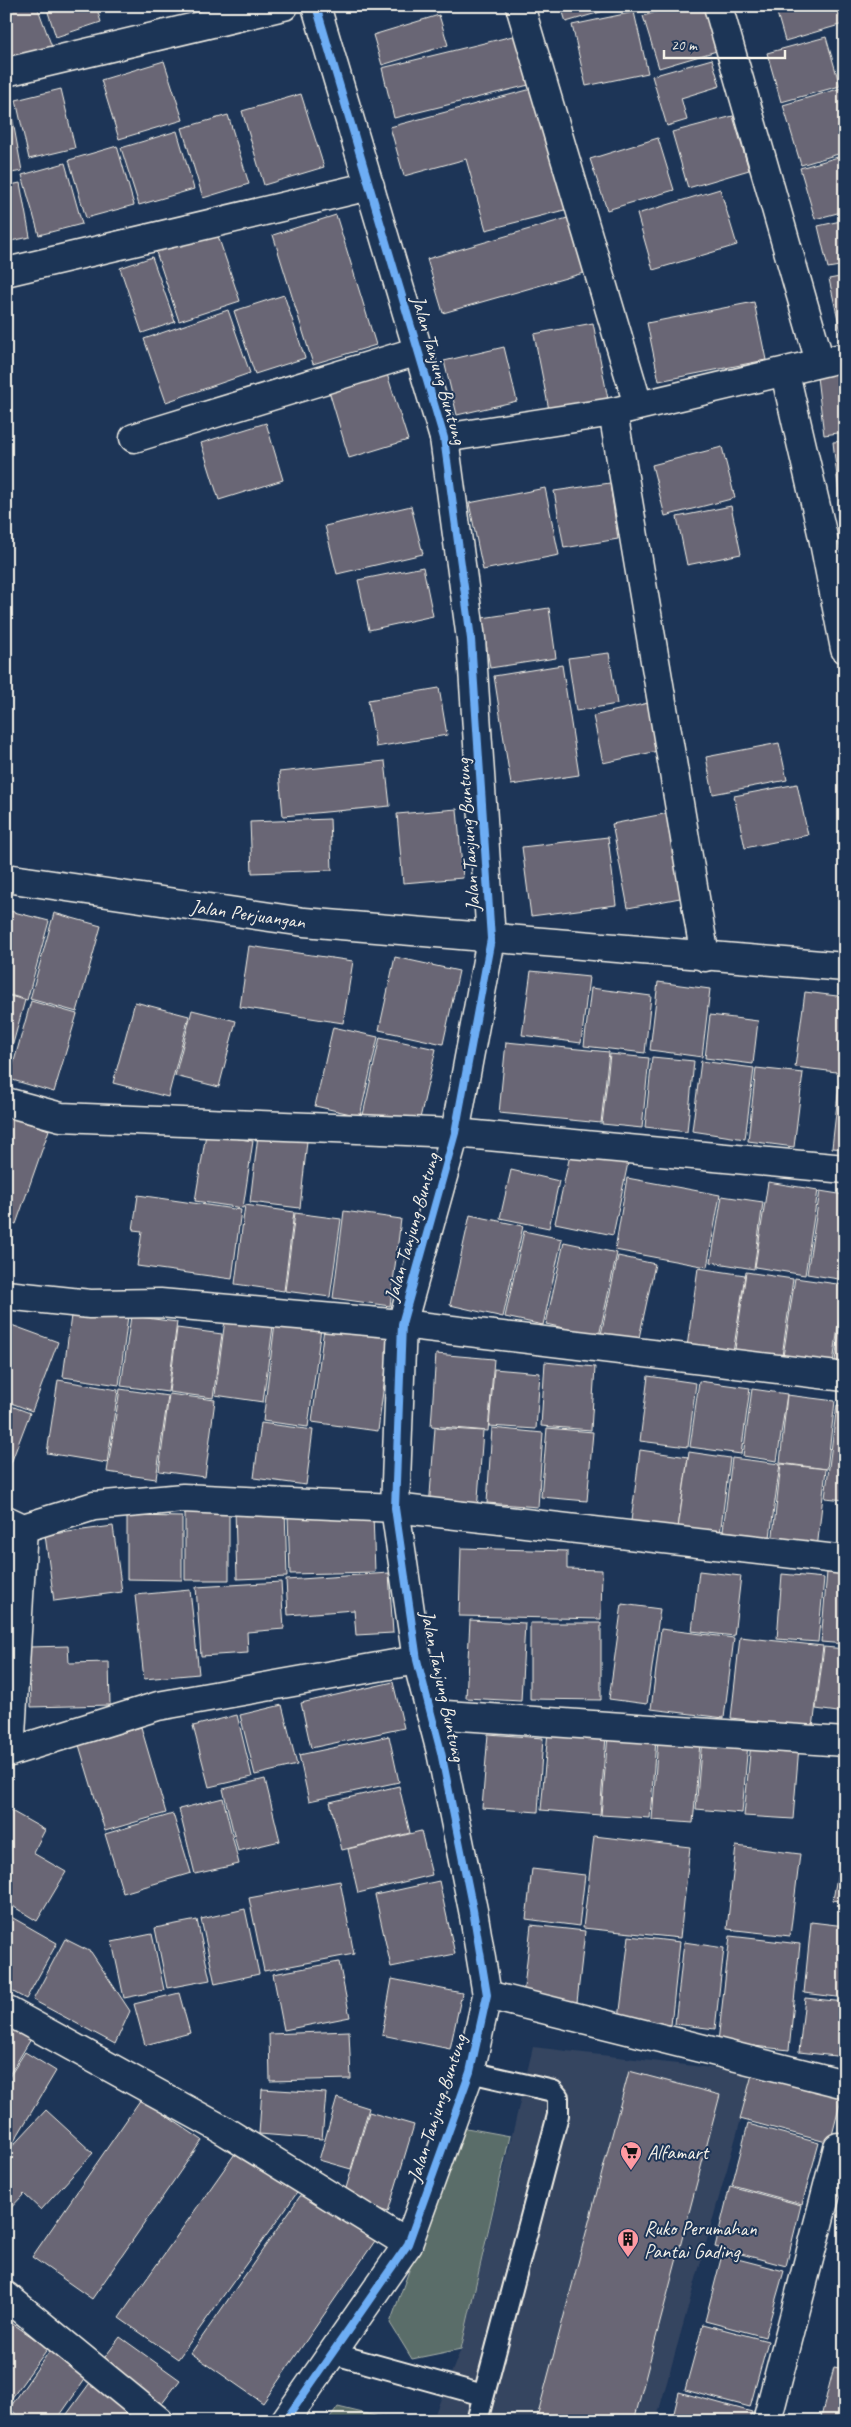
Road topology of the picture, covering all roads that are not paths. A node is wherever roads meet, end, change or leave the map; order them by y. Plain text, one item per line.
1 (284, 6) edge
2 (316, 6) edge
3 (520, 6) edge
4 (718, 6) edge
5 (6, 72) edge
6 (370, 186) junction
7 (6, 272) edge
8 (418, 351) junction
9 (832, 360) edge
10 (786, 373) junction
11 (626, 409) junction
12 (134, 438) dead end
13 (444, 438) junction
14 (834, 535) edge
15 (845, 649) edge
16 (6, 878) edge
17 (491, 939) junction
18 (705, 957) junction
19 (845, 967) edge
20 (6, 1102) edge
21 (455, 1132) junction
22 (845, 1169) edge
23 (6, 1295) edge
24 (402, 1324) junction
25 (845, 1377) edge
26 (396, 1508) junction
27 (14, 1524) edge
28 (845, 1560) edge
29 (417, 1660) junction
30 (431, 1714) junction
31 (845, 1742) edge
32 (8, 1751) edge
33 (487, 1995) junction
34 (6, 2010) edge
35 (470, 2072) junction
36 (845, 2084) edge
37 (838, 2146) dead end
38 (835, 2202) edge
39 (408, 2244) junction
40 (6, 2296) edge
41 (331, 2353) junction
42 (483, 2395) junction
43 (159, 2421) edge
44 (285, 2421) edge
45 (476, 2421) edge
46 (767, 2421) edge

1 - 5 street
2 - 6 street, Jalan Tanjung Buntung
3 - 11 street
4 - 9 street
6 - 7 street
6 - 8 street, Jalan Tanjung Buntung
8 - 12 street
8 - 13 street, Jalan Tanjung Buntung
9 - 10 street
10 - 11 street
10 - 14 street
11 - 13 street
11 - 18 street
13 - 17 street, Jalan Tanjung Buntung
14 - 15 street
16 - 17 street, Jalan Perjuangan
17 - 18 street, Jalan Perjuangan
17 - 21 street, Jalan Tanjung Buntung
18 - 19 street, Jalan Perjuangan
20 - 21 street
21 - 22 street
21 - 24 street, Jalan Tanjung Buntung
23 - 24 street
24 - 25 street
24 - 26 street, Jalan Tanjung Buntung
26 - 27 street
26 - 28 street
26 - 29 street, Jalan Tanjung Buntung
27 - 32 street
29 - 30 street, Jalan Tanjung Buntung
29 - 32 street
30 - 31 street
30 - 33 street, Jalan Tanjung Buntung
33 - 35 street, Jalan Tanjung Buntung
33 - 36 street
34 - 39 street
35 - 39 street, Jalan Tanjung Buntung
35 - 42 lane
37 - 38 street
38 - 46 street
39 - 41 street, Jalan Tanjung Buntung
40 - 43 street
41 - 42 lane
41 - 44 street, Jalan Tanjung Buntung
42 - 45 lane

